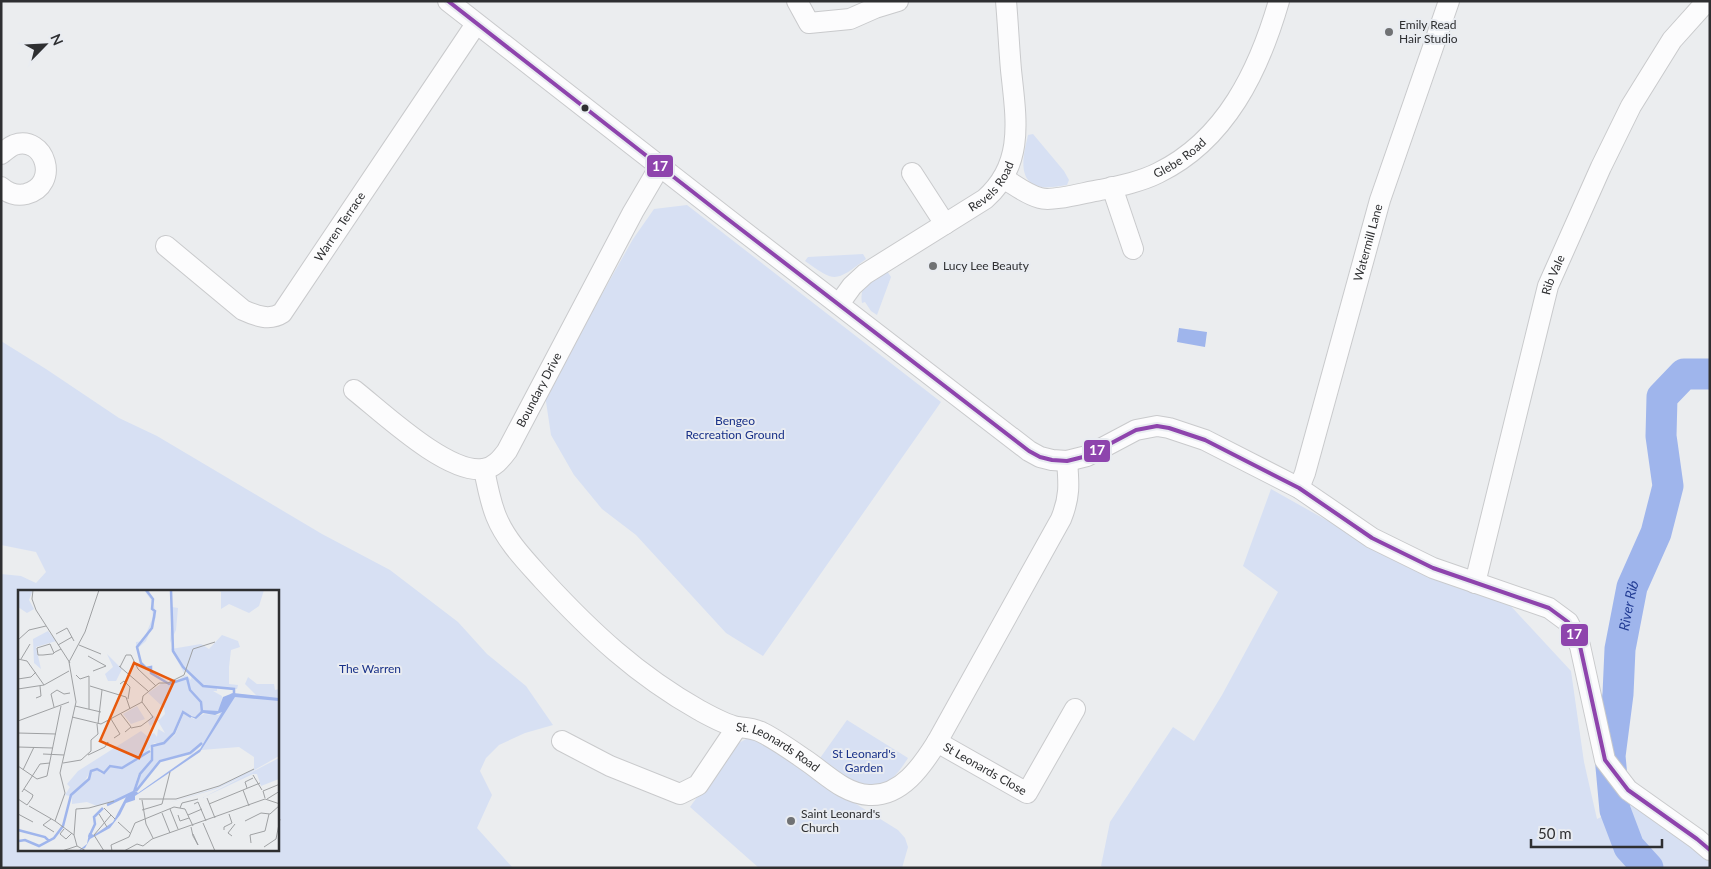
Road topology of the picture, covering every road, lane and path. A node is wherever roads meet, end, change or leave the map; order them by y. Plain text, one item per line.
1 (448, 1) edge
2 (797, 1) edge
3 (898, 1) edge
4 (1006, 1) edge
5 (1279, 1) edge
6 (1449, 1) edge
7 (1707, 1) edge
8 (476, 24) junction
9 (1, 154) edge
10 (660, 166) junction
11 (912, 173) dead end
12 (1004, 178) junction
13 (1, 187) edge
14 (1112, 187) junction
15 (945, 224) junction
16 (166, 246) dead end
17 (1133, 249) dead end
18 (838, 304) junction
19 (354, 390) dead end
20 (1067, 461) junction
21 (484, 469) junction
22 (1299, 488) junction
23 (1475, 583) junction
24 (1075, 709) dead end
25 (737, 726) junction
26 (562, 741) dead end
27 (937, 742) junction
28 (1710, 850) edge

1 - 8 street
2 - 3 street
4 - 12 street, Revels Road
5 - 14 street, Glebe Road
6 - 22 street, Watermill Lane
7 - 23 street, Rib Vale
8 - 10 street
8 - 16 street, Warren Terrace
9 - 13 street
10 - 18 street
10 - 21 street, Boundary Drive
11 - 15 street
12 - 14 street, Glebe Road
12 - 15 street, Revels Road
14 - 17 street
15 - 18 street, Revels Road
18 - 20 street
19 - 21 street
20 - 22 street
20 - 27 street, St. Leonards Road
21 - 25 street, St. Leonards Road
22 - 23 street
23 - 28 street
24 - 27 street, St Leonards Close
25 - 26 street
25 - 27 street, St. Leonards Road

